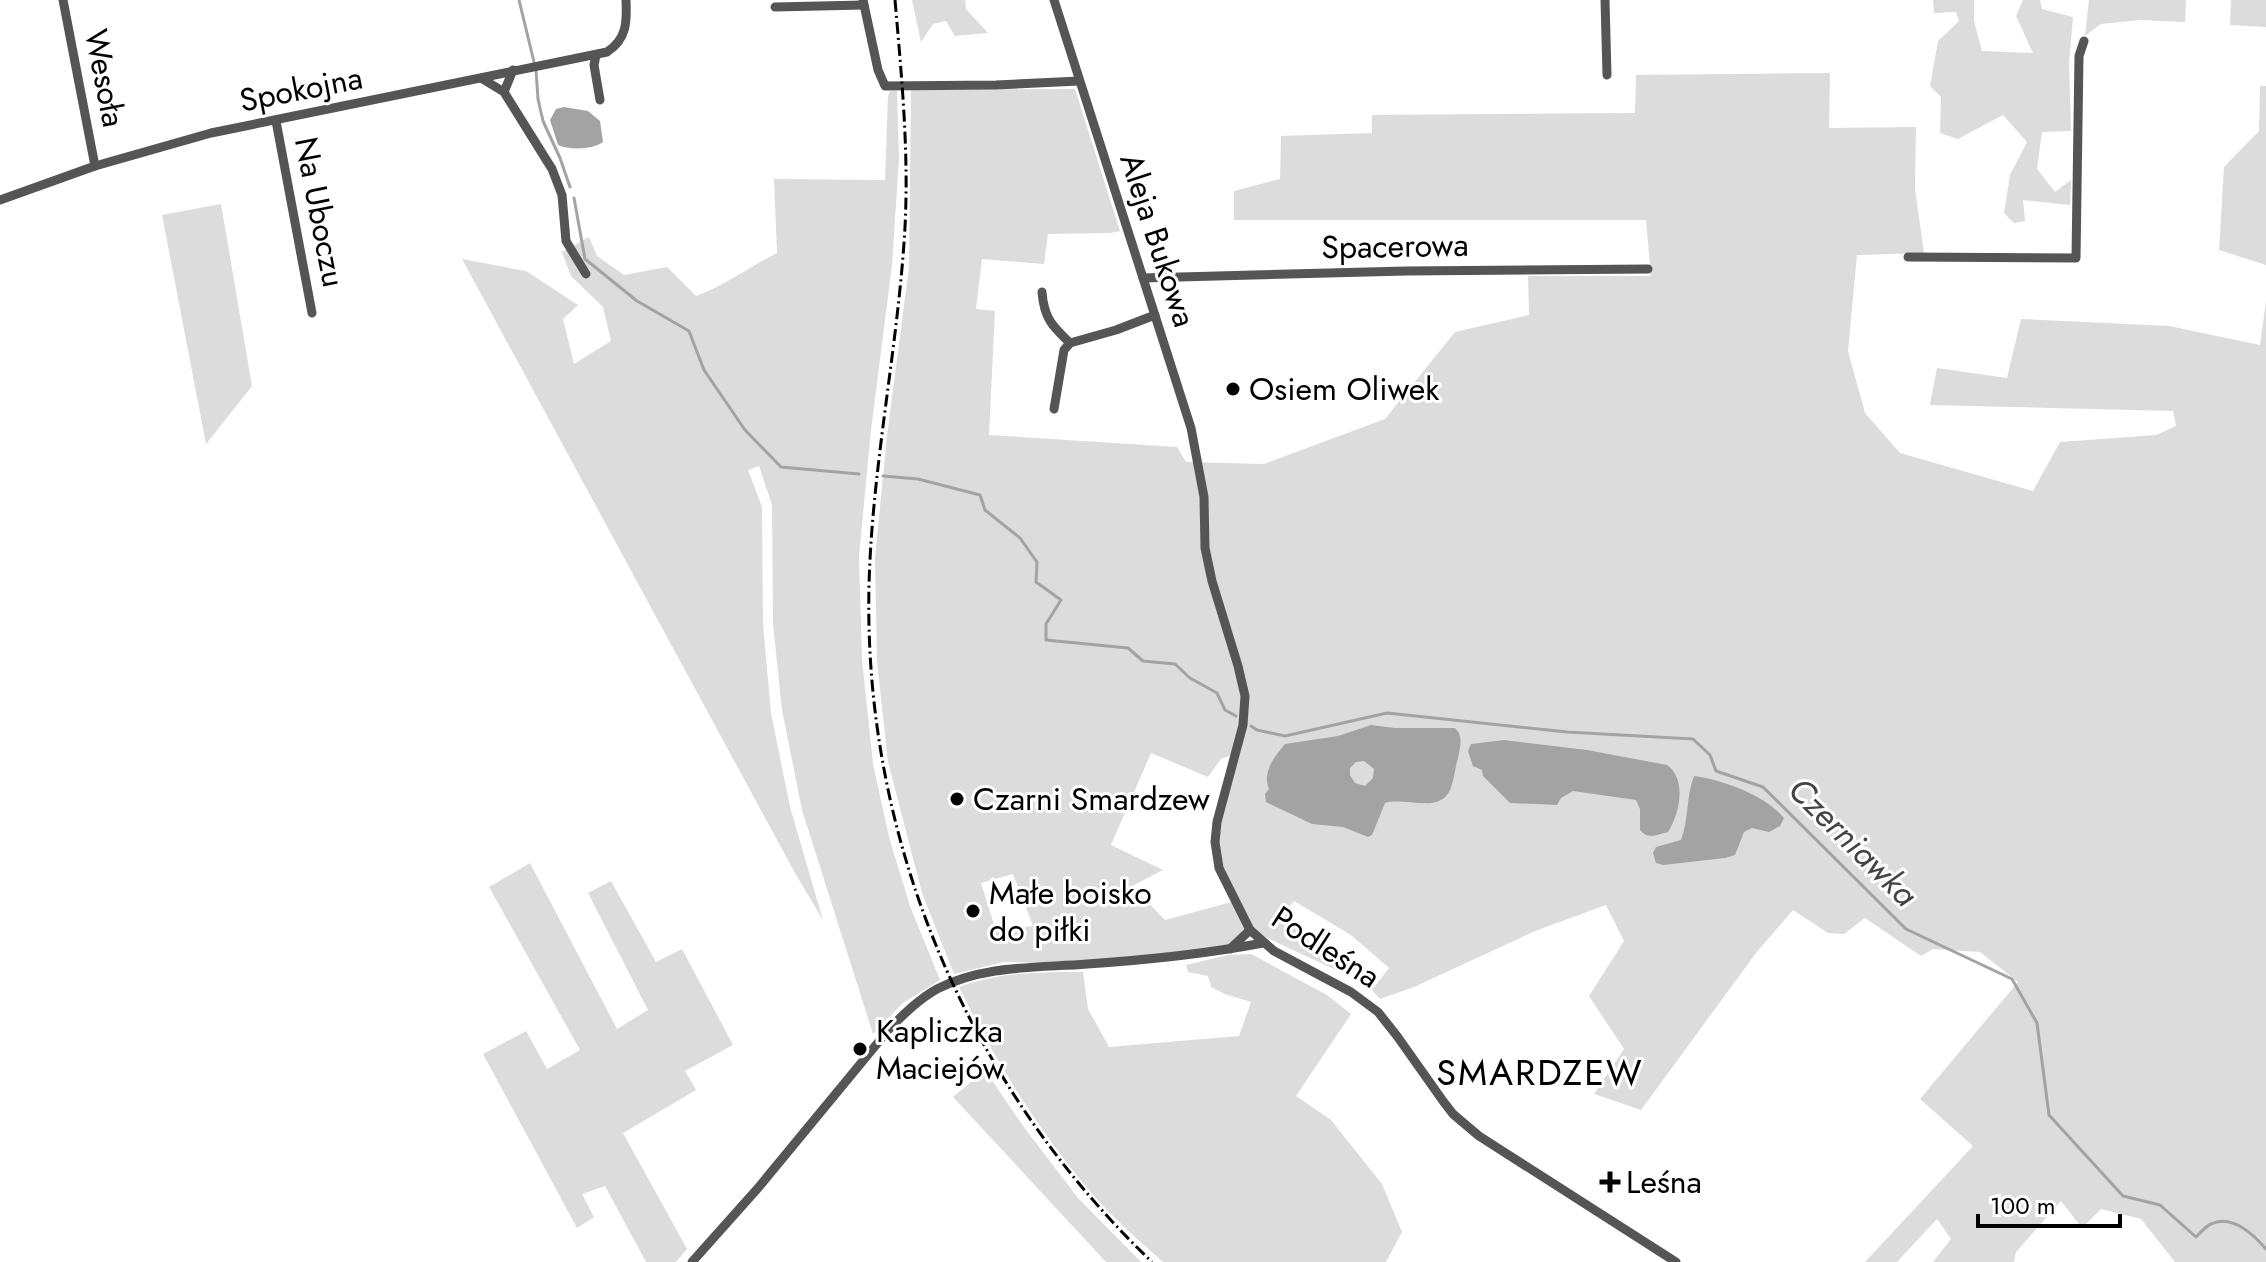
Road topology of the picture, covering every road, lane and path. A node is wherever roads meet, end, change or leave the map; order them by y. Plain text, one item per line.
1 (63, 0) edge
2 (626, 0) edge
3 (1054, 0) edge
4 (1605, 0) edge
5 (864, 2) edge
6 (775, 7) dead end
7 (2084, 41) dead end
8 (596, 55) junction
9 (513, 70) junction
10 (1607, 75) dead end
11 (481, 78) junction
12 (1079, 81) junction
13 (504, 92) junction
14 (600, 100) dead end
15 (276, 121) junction
16 (95, 166) junction
17 (0, 200) edge
18 (1908, 257) dead end
19 (1648, 269) dead end
20 (586, 274) dead end
21 (1143, 278) junction
22 (1042, 292) dead end
23 (312, 313) dead end
24 (1155, 315) junction
25 (1070, 343) junction
26 (1054, 409) dead end
27 (1204, 497) joint
28 (1250, 930) junction
29 (1263, 943) junction
30 (1230, 949) junction
31 (692, 1262) edge
32 (1676, 1262) edge

1 - 16 street, Wesoła
2 - 8 street, Spokojna
3 - 12 street, Aleja Bukowa
4 - 10 street
5 - 6 street
5 - 12 street
7 - 18 street
8 - 9 street, Spokojna
8 - 14 street
9 - 11 street, Spokojna
9 - 13 street
11 - 13 street
11 - 15 street, Spokojna
12 - 21 street, Aleja Bukowa
13 - 20 street
15 - 16 street, Spokojna
15 - 23 street, Na Uboczu
16 - 17 street, Spokojna
19 - 21 street, Spacerowa
21 - 24 street, Aleja Bukowa
22 - 25 street
24 - 25 street
24 - 27 street, Aleja Bukowa
25 - 26 street
27 - 28 street, Podleśna
28 - 29 street, Podleśna
28 - 30 street
29 - 30 street
29 - 32 street, Podleśna
30 - 31 street

